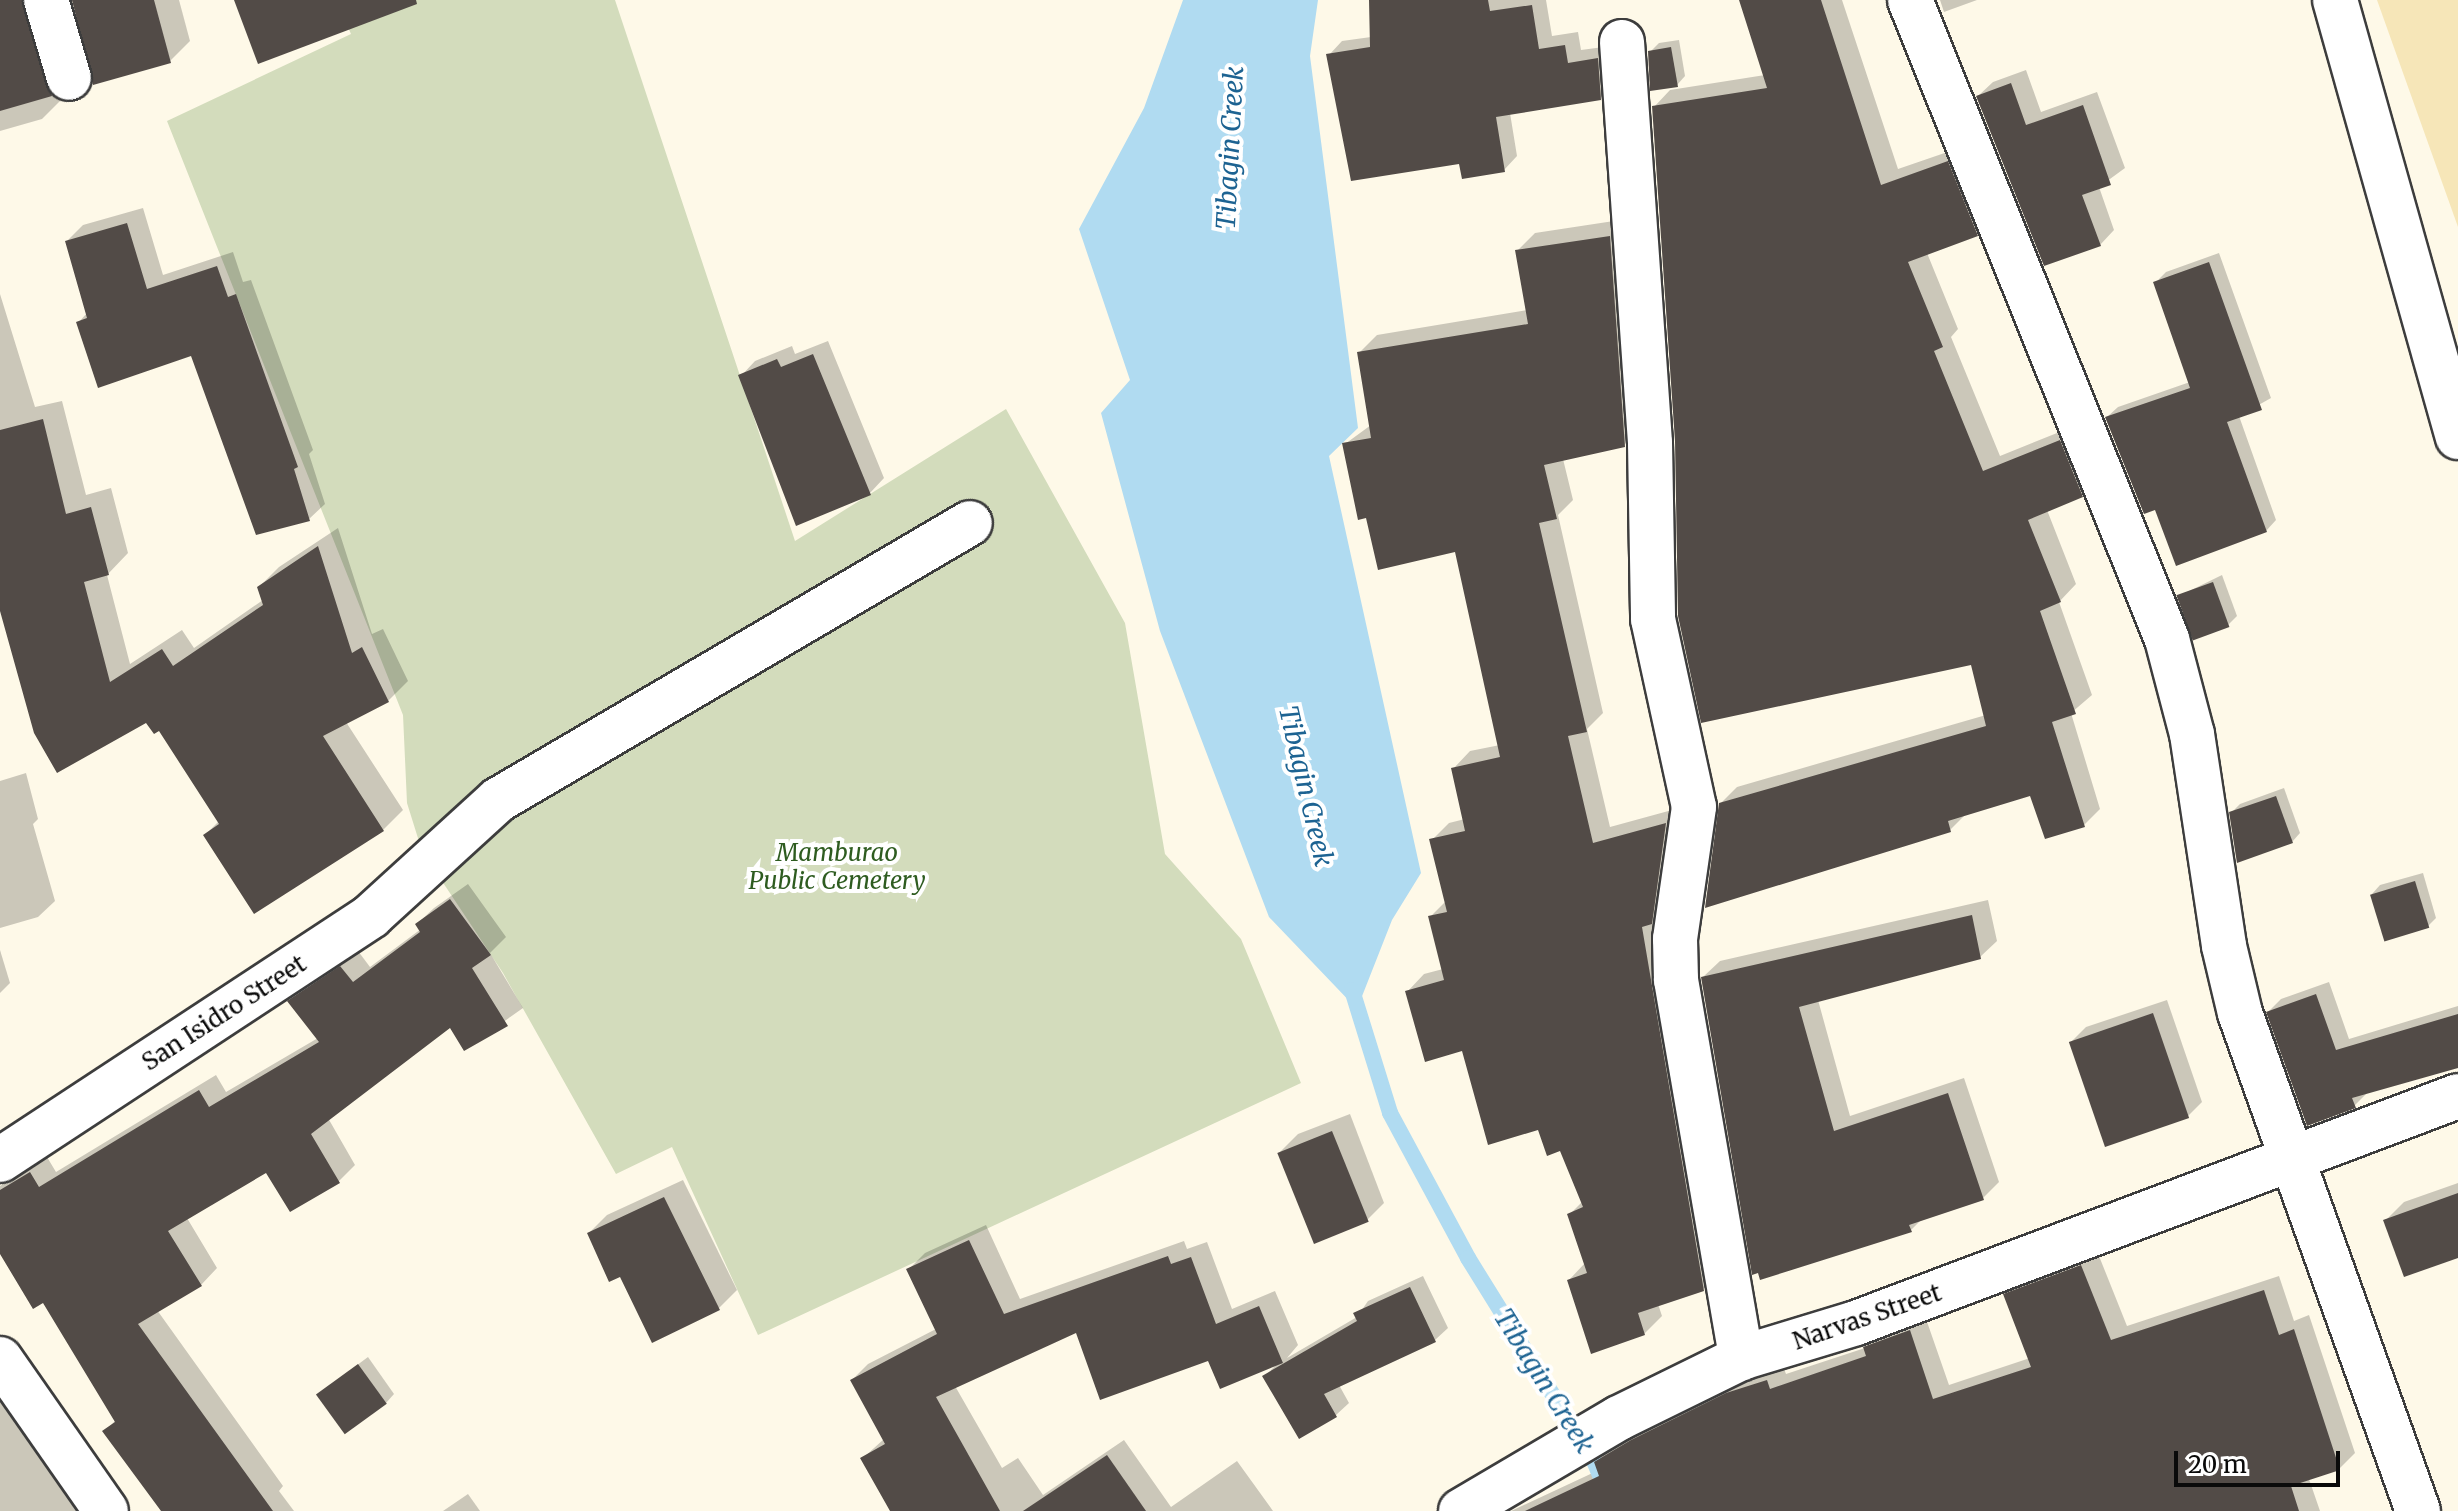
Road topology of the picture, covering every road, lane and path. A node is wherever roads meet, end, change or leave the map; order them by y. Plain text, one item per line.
1 (46, 0) edge
2 (1910, 0) edge
3 (2335, 0) edge
4 (1622, 42) dead end
5 (69, 78) dead end
6 (2458, 437) edge
7 (970, 523) dead end
8 (2458, 1096) edge
9 (0, 1160) edge
10 (2291, 1162) junction
11 (1741, 1358) junction
12 (0, 1359) edge
13 (106, 1511) edge
14 (1461, 1511) edge
15 (2418, 1511) edge

1 - 5 street
2 - 10 street
3 - 6 street
4 - 11 street
7 - 9 street, San Isidro Street
8 - 10 street, Narvas Street
10 - 11 street, Narvas Street
10 - 15 street
11 - 14 street, Narvas Street
12 - 13 street

